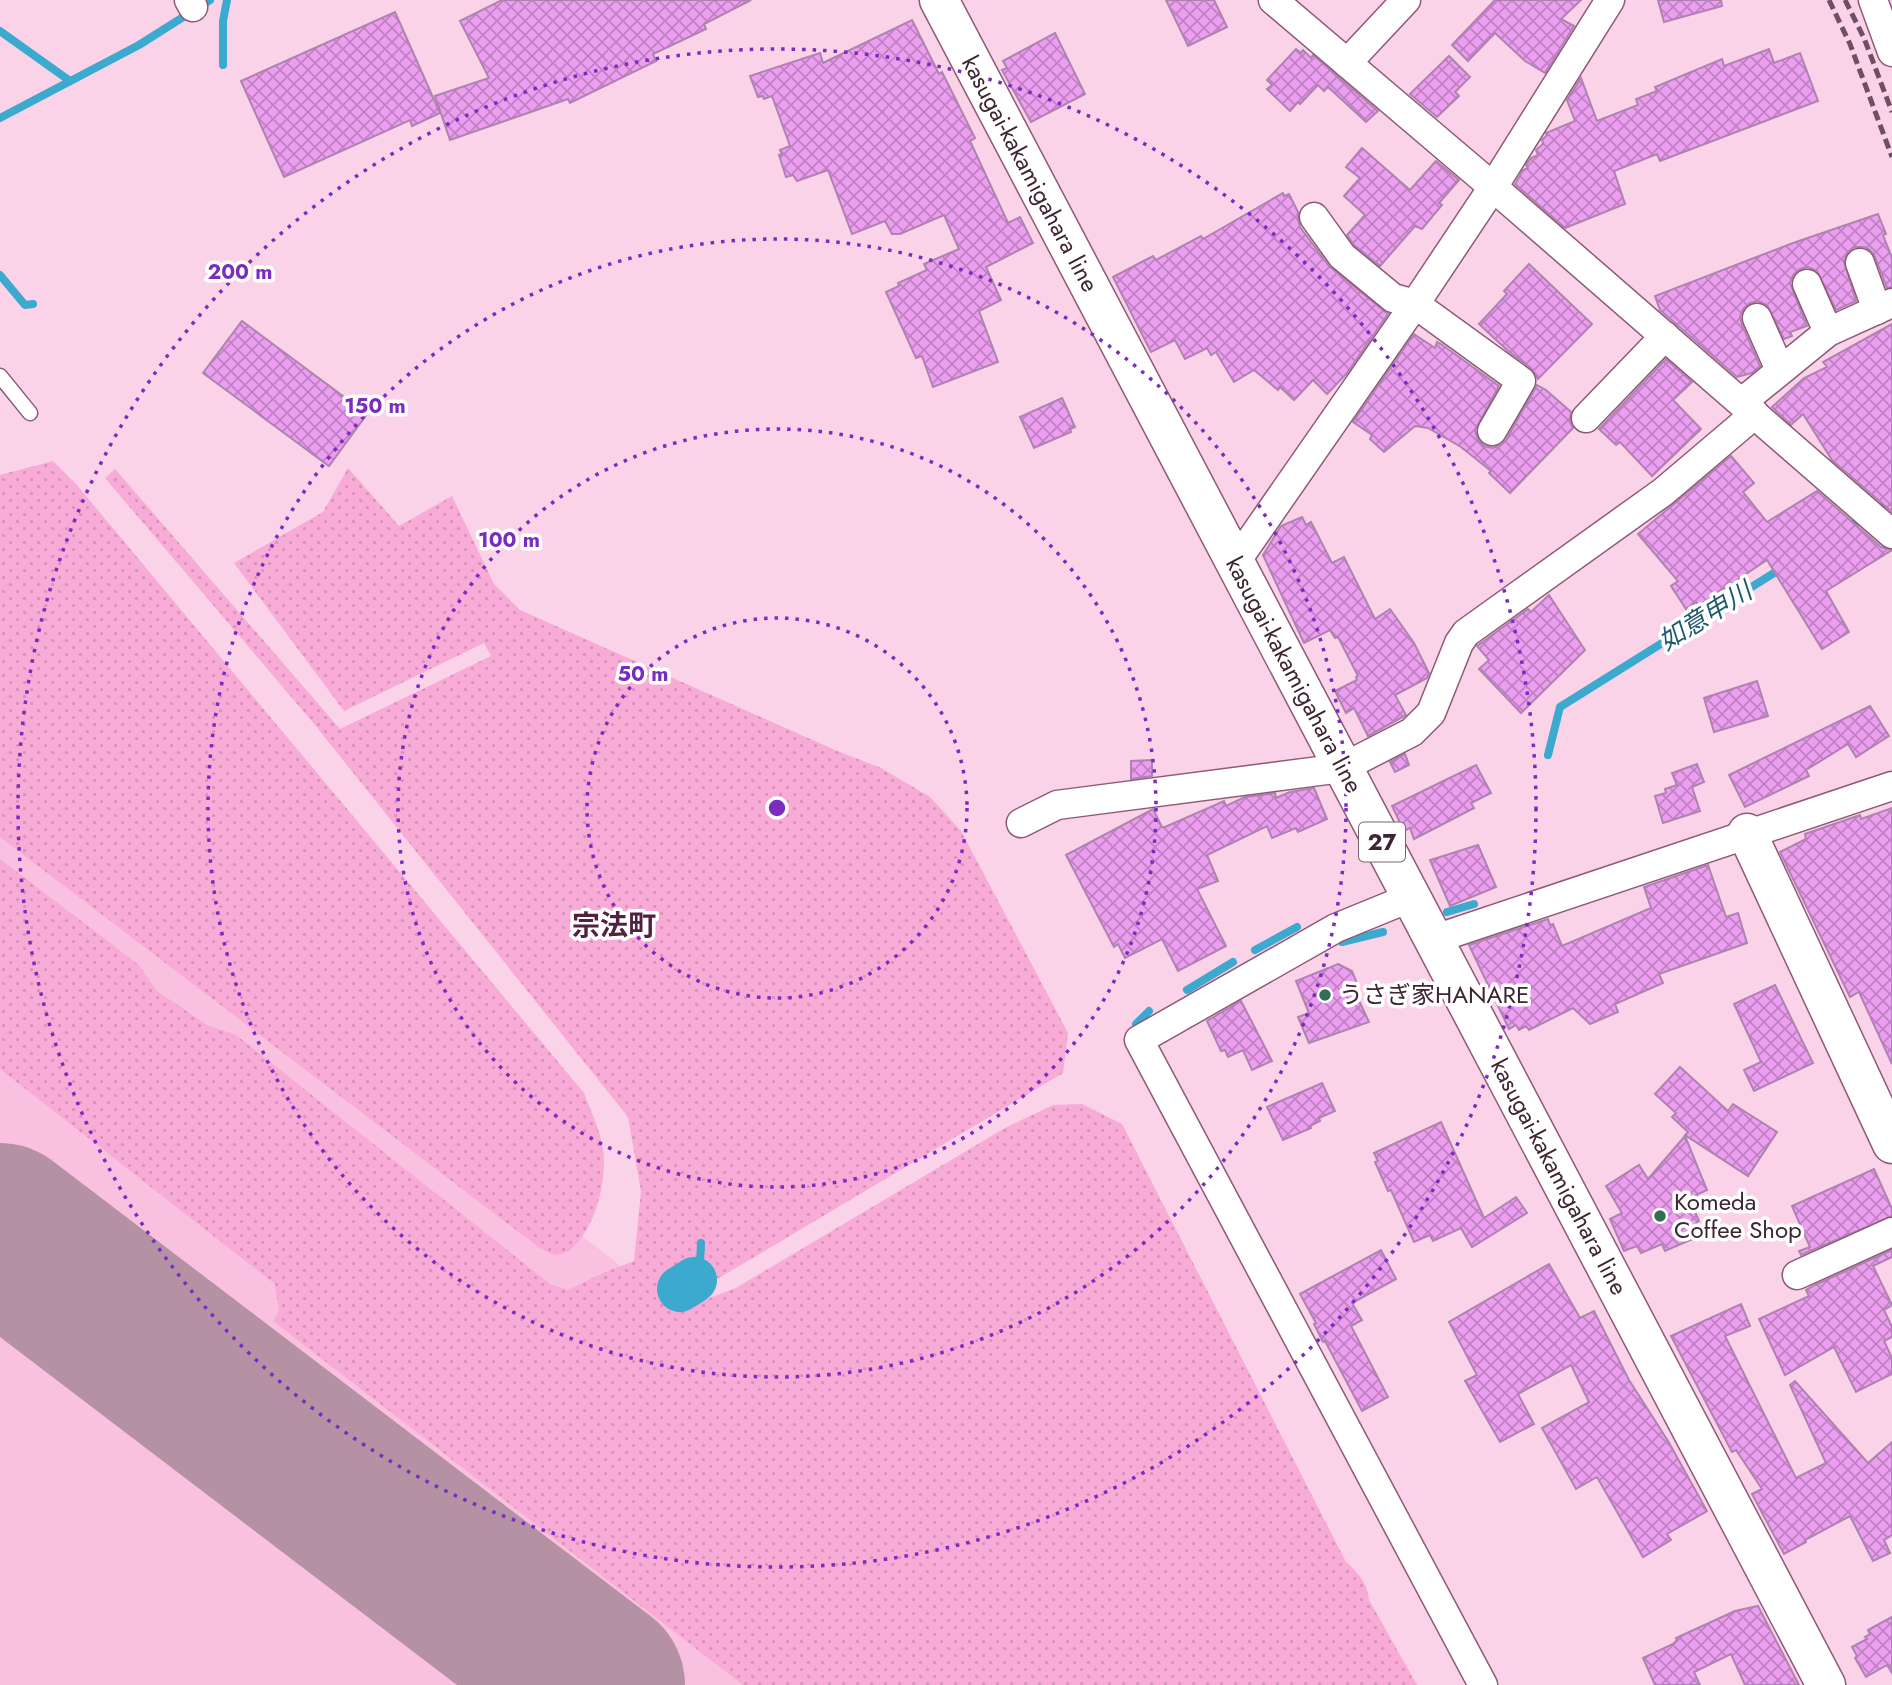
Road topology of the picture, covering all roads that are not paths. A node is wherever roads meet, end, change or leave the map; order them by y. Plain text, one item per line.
1 (939, 0) edge
2 (1273, 0) edge
3 (1406, 0) edge
4 (1873, 0) edge
5 (1604, 3) edge
6 (1892, 52) edge
7 (1347, 63) junction
8 (1493, 187) junction
9 (1314, 217) dead end
10 (1860, 263) dead end
11 (1807, 284) dead end
12 (1415, 304) junction
13 (1885, 306) edge
14 (1757, 318) dead end
15 (1828, 332) junction
16 (1665, 336) junction
17 (1780, 370) junction
18 (0, 376) edge
19 (1748, 408) junction
20 (30, 413) dead end
21 (1586, 418) dead end
22 (1492, 431) dead end
23 (1877, 521) edge
24 (1235, 563) junction
25 (1342, 768) junction
26 (1892, 786) edge
27 (1021, 823) dead end
28 (1747, 833) junction
29 (1412, 897) junction
30 (1435, 939) junction
31 (1892, 1144) edge
32 (1892, 1232) edge
33 (1797, 1275) dead end
34 (1483, 1685) edge
35 (1826, 1685) edge

1 - 24 main road, kasugai-kakamigahara line / 27
2 - 7 street
3 - 7 street
4 - 6 street
5 - 8 street
7 - 8 street
8 - 12 street
8 - 16 street
9 - 12 street
10 - 13 street
11 - 15 street
12 - 22 street
12 - 24 street
13 - 15 street
14 - 17 street
15 - 17 street
16 - 19 street
16 - 21 street
17 - 19 street
18 - 20 lane
19 - 23 street
19 - 25 street
24 - 25 main road, kasugai-kakamigahara line / 27
25 - 27 street
25 - 29 main road, kasugai-kakamigahara line / 27
26 - 28 street
28 - 30 street
28 - 31 main road
29 - 30 main road, kasugai-kakamigahara line / 27
29 - 34 street
30 - 35 main road, kasugai-kakamigahara line / 27
32 - 33 street

